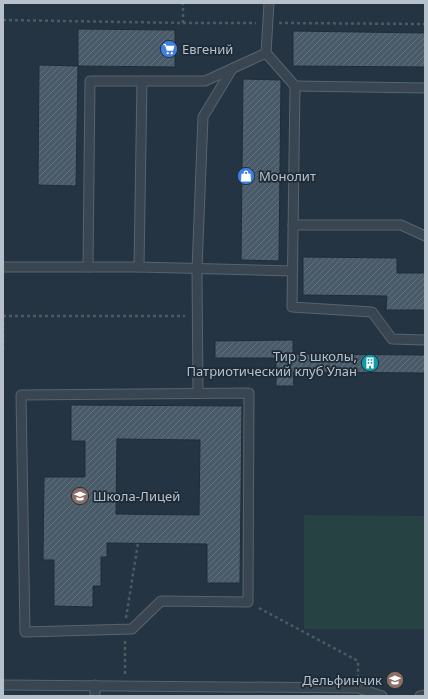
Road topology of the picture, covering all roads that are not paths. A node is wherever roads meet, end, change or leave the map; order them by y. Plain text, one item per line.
1 (269, 3) edge
2 (266, 53) junction
3 (232, 69) junction
4 (142, 81) junction
5 (295, 86) junction
6 (425, 88) edge
7 (293, 225) junction
8 (425, 236) edge
9 (3, 267) edge
10 (88, 267) junction
11 (139, 267) junction
12 (197, 269) junction
13 (292, 271) junction
14 (425, 340) edge
15 (198, 393) junction
16 (3, 685) edge
17 (95, 685) junction
18 (425, 695) edge
19 (95, 696) edge
20 (382, 696) edge
21 (420, 696) edge

1 - 2 lane
2 - 3 lane
2 - 5 lane
3 - 4 lane
3 - 12 lane
4 - 10 lane
4 - 11 lane
5 - 6 lane
5 - 7 lane
7 - 8 lane
7 - 13 lane
9 - 10 lane
10 - 11 lane
11 - 12 lane
12 - 13 lane
12 - 15 lane
13 - 14 lane
15 - 15 lane
16 - 17 lane
17 - 19 lane
17 - 20 lane
18 - 21 lane

